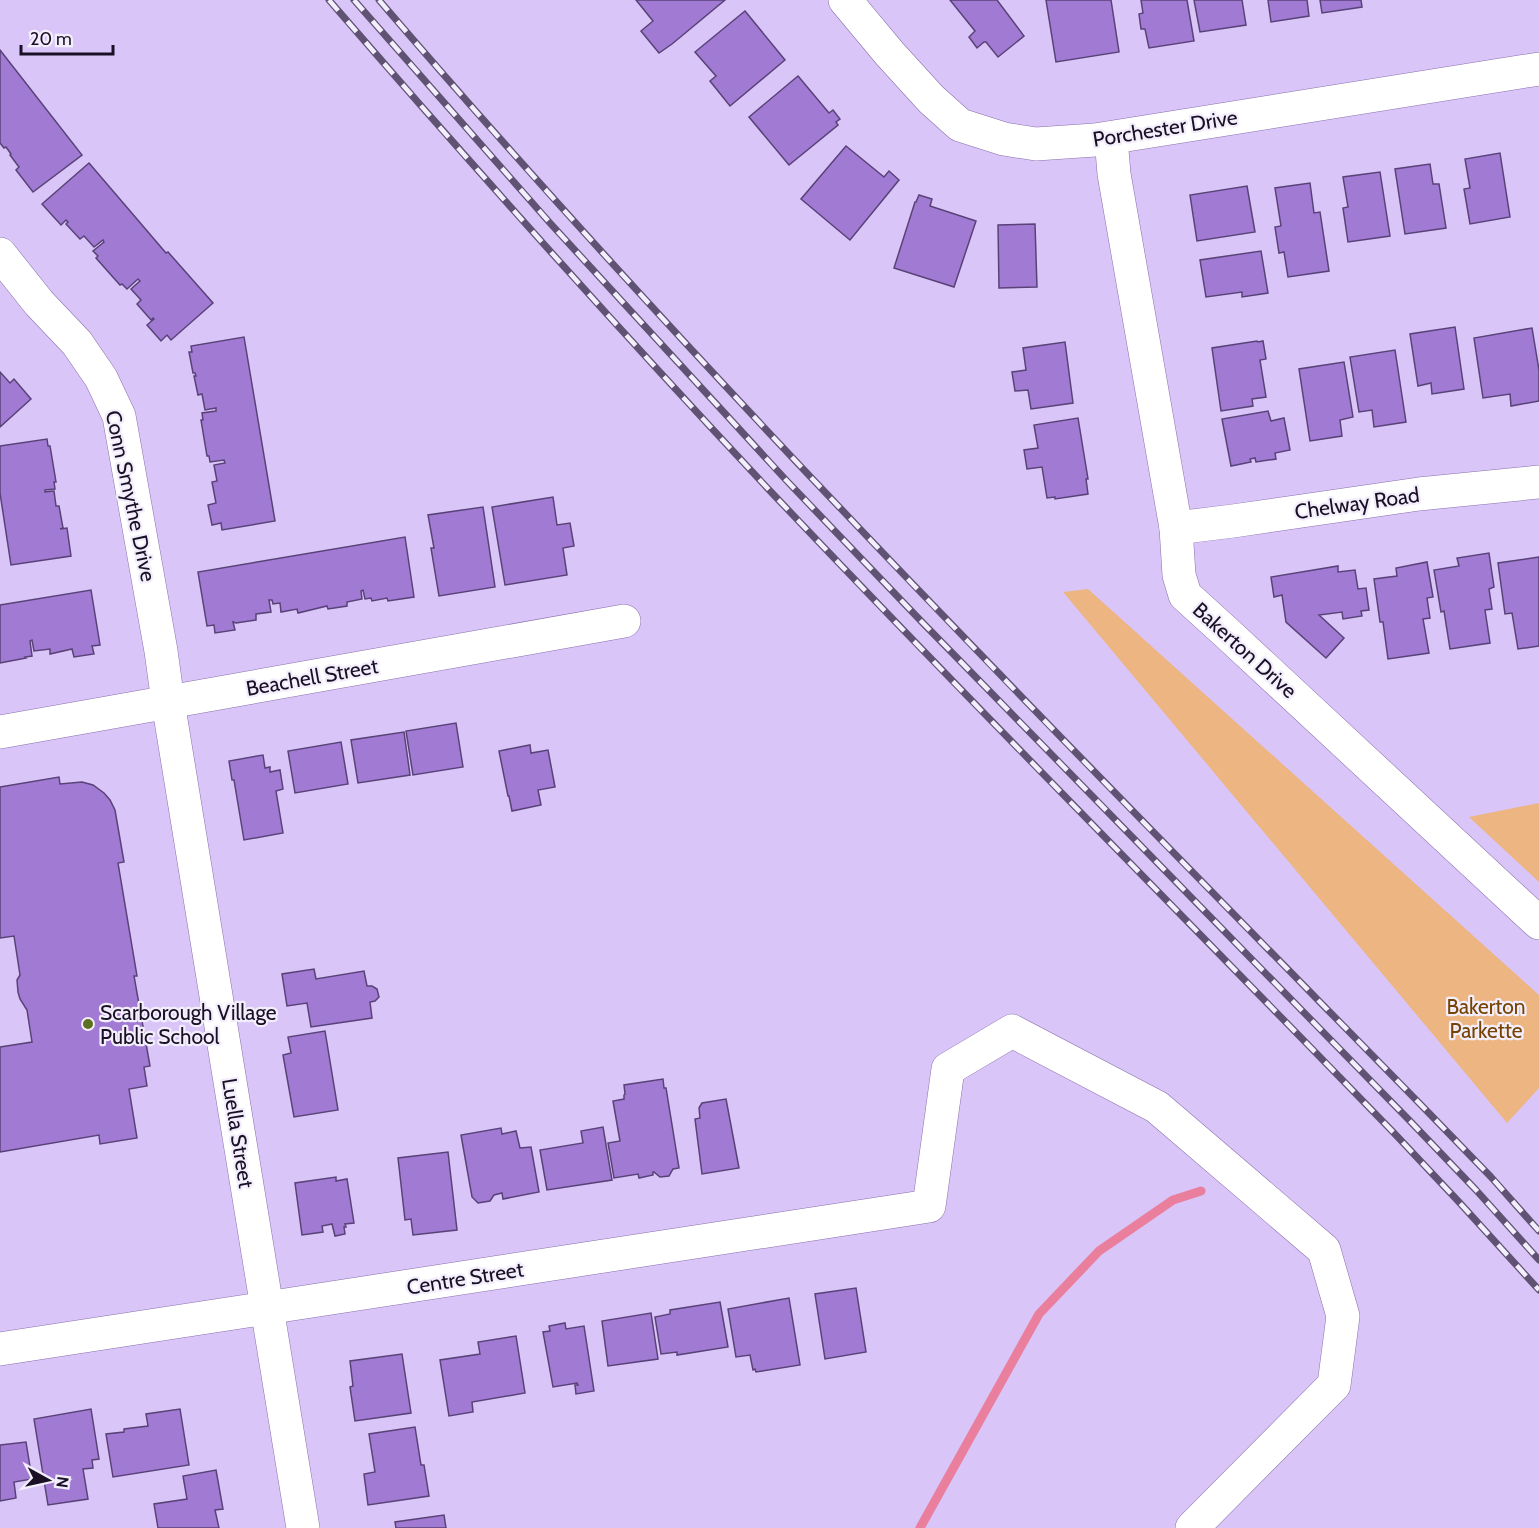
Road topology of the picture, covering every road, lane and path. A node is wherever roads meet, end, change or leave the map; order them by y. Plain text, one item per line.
1 (845, 0) edge
2 (1539, 69) edge
3 (1112, 138) junction
4 (0, 254) edge
5 (1539, 482) edge
6 (1176, 528) junction
7 (624, 621) dead end
8 (168, 702) junction
9 (0, 732) edge
10 (1539, 923) edge
11 (267, 1308) junction
12 (0, 1349) edge
13 (303, 1528) edge
14 (1192, 1528) edge

1 - 3 street, Porchester Drive
2 - 3 street, Porchester Drive
3 - 6 street, Bakerton Drive
4 - 8 street, Conn Smythe Drive
5 - 6 street, Chelway Road
6 - 10 street, Bakerton Drive
7 - 8 street, Beachell Street
8 - 9 street, Beachell Street
8 - 11 street, Luella Street
11 - 12 street, Centre Street
11 - 13 street, Luella Street
11 - 14 street, Centre Street

